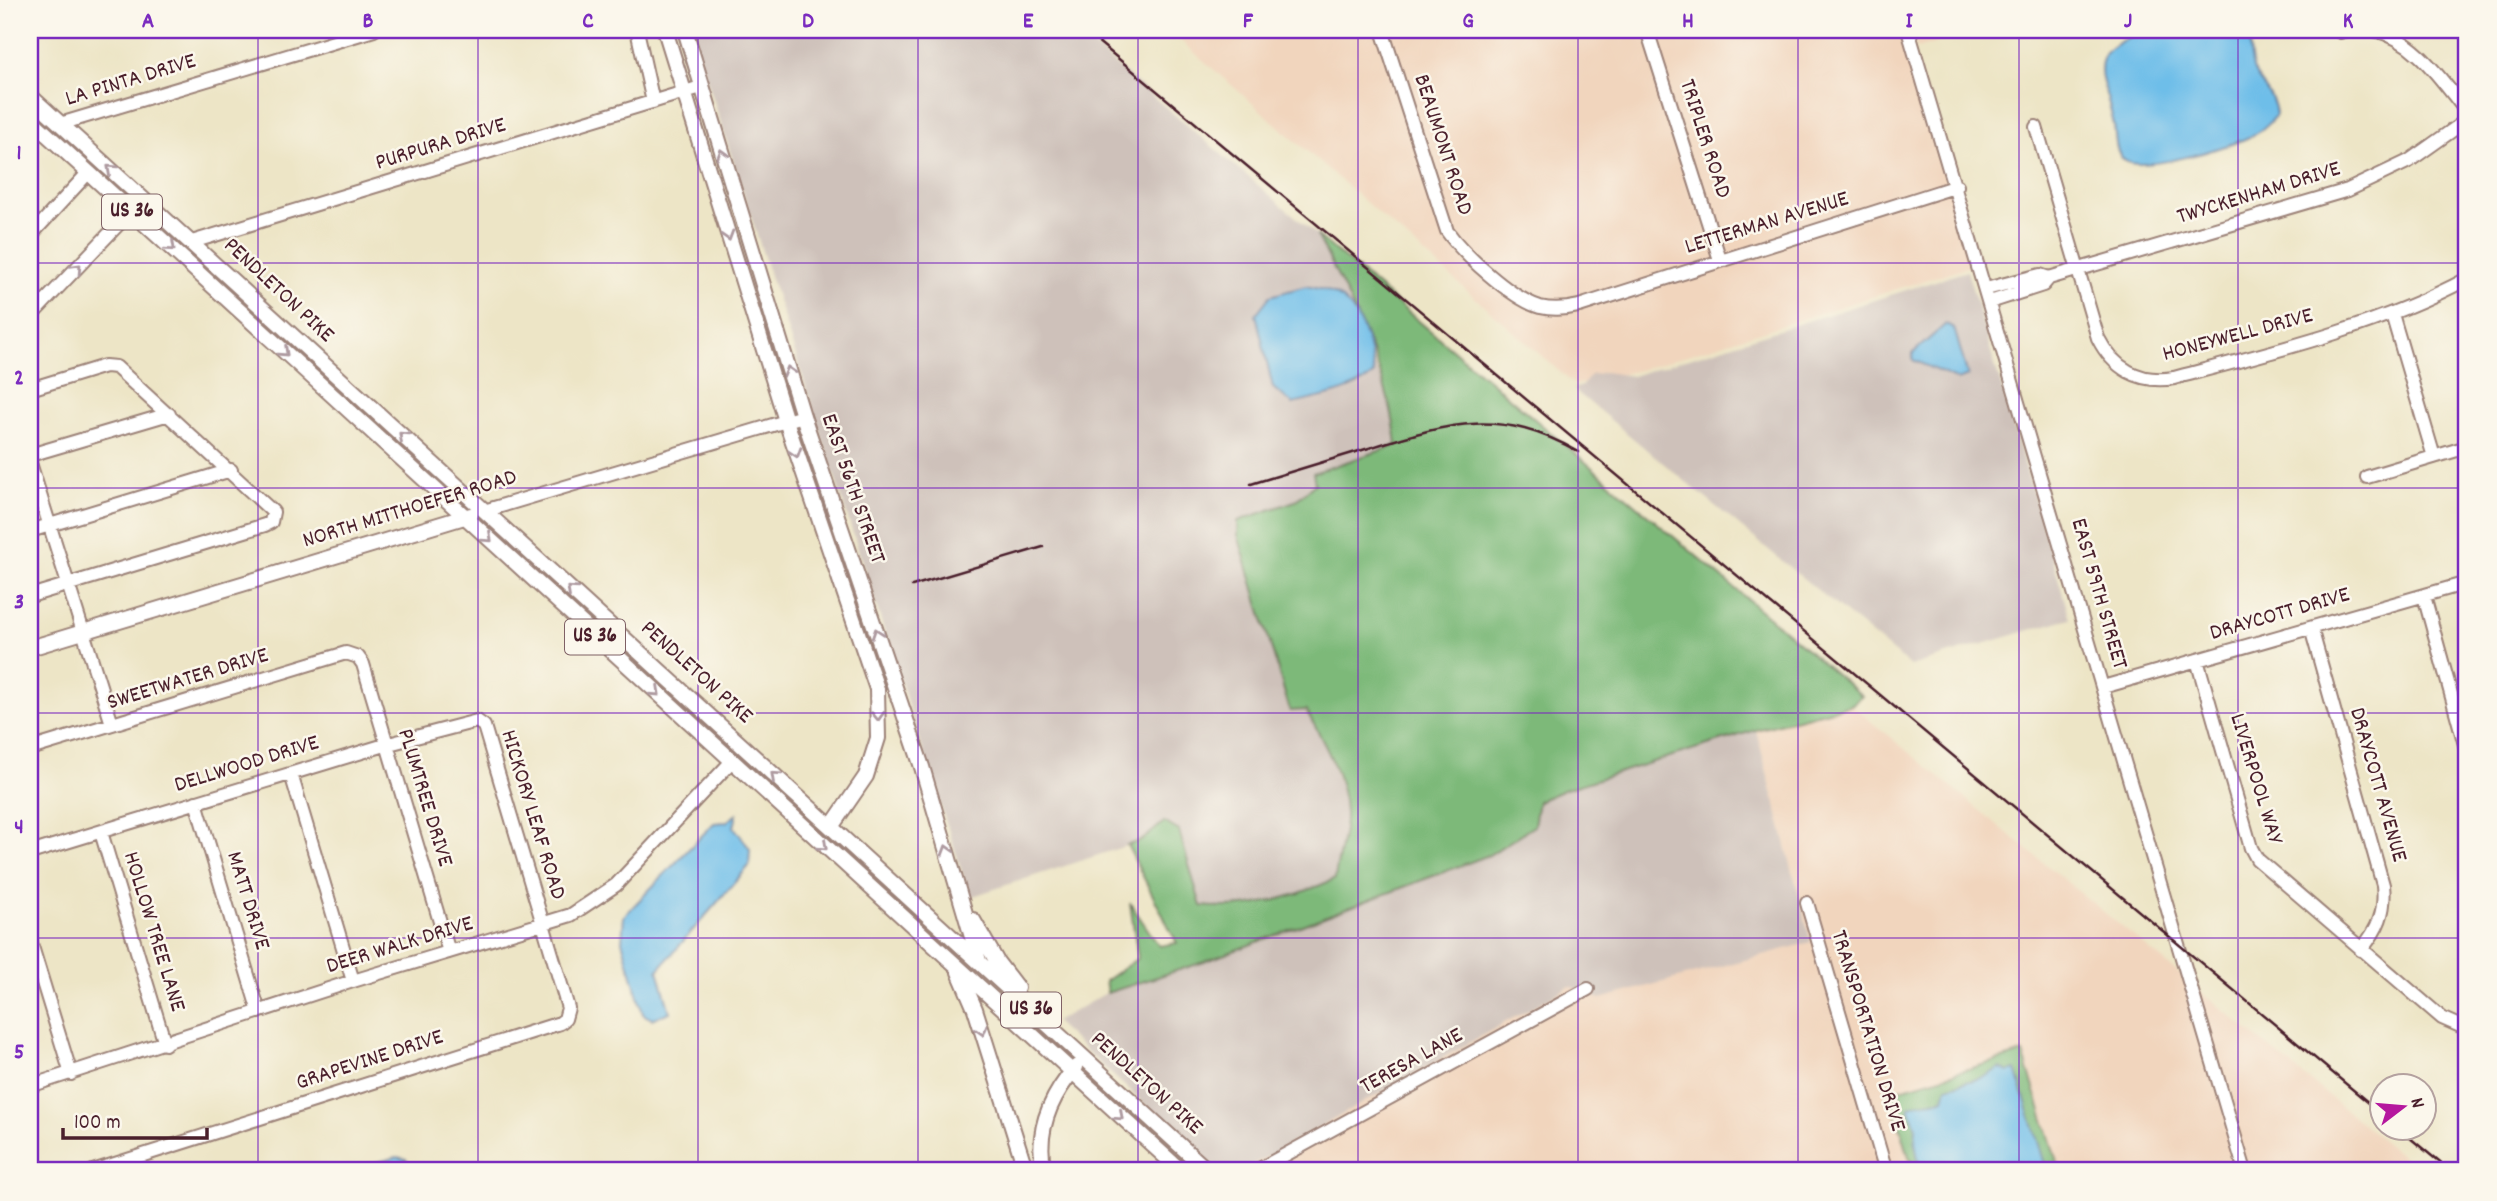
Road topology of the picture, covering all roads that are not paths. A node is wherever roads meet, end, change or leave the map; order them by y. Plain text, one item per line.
1 (374, 30) edge
2 (638, 30) edge
3 (665, 30) edge
4 (685, 30) edge
5 (1382, 30) edge
6 (1647, 30) edge
7 (1908, 30) edge
8 (2374, 30) edge
9 (701, 87) junction
10 (683, 93) junction
11 (30, 96) edge
12 (653, 102) junction
13 (2467, 112) edge
14 (30, 119) edge
15 (2467, 120) edge
16 (60, 124) junction
17 (2036, 127) dead end
18 (89, 173) junction
19 (1957, 186) junction
20 (131, 211) junction
21 (30, 236) edge
22 (192, 242) junction
23 (1720, 260) junction
24 (2078, 270) junction
25 (2467, 279) edge
26 (1988, 295) junction
27 (1589, 302) joint
28 (2392, 314) junction
29 (30, 317) edge
30 (30, 389) edge
31 (169, 414) junction
32 (803, 416) junction
33 (786, 421) junction
34 (2467, 447) edge
35 (30, 456) edge
36 (2434, 457) junction
37 (30, 463) edge
38 (231, 470) junction
39 (2367, 477) dead end
40 (484, 511) junction
41 (464, 517) junction
42 (49, 525) junction
43 (30, 531) edge
44 (2467, 583) edge
45 (67, 585) junction
46 (30, 596) edge
47 (2424, 596) junction
48 (2311, 628) junction
49 (81, 632) junction
50 (30, 648) edge
51 (358, 657) joint
52 (2197, 660) junction
53 (2103, 687) junction
54 (477, 721) joint
55 (112, 724) junction
56 (385, 745) junction
57 (30, 749) edge
58 (2467, 751) edge
59 (731, 762) junction
60 (291, 774) junction
61 (196, 802) junction
62 (831, 827) junction
63 (101, 832) junction
64 (30, 853) edge
65 (961, 895) junction
66 (1807, 904) dead end
67 (544, 924) junction
68 (30, 940) edge
69 (2361, 950) junction
70 (449, 952) junction
71 (979, 962) junction
72 (957, 968) junction
73 (353, 981) junction
74 (1588, 989) dead end
75 (259, 1012) junction
76 (1042, 1019) junction
77 (2467, 1029) edge
78 (164, 1044) junction
79 (1084, 1058) junction
80 (1071, 1072) junction
81 (71, 1074) junction
82 (30, 1086) edge
83 (93, 1171) edge
84 (1026, 1171) edge
85 (1044, 1171) edge
86 (1181, 1171) edge
87 (1208, 1171) edge
88 (1256, 1171) edge
89 (1886, 1171) edge
90 (2245, 1171) edge

1 - 16 street, LA PINTA DRIVE
2 - 12 street
3 - 10 main road, EAST 56TH STREET
4 - 9 main road, EAST 56TH STREET
5 - 27 street, BEAUMONT ROAD
6 - 23 street, TRIPLER ROAD
7 - 19 street, EAST 59TH STREET
8 - 13 street
9 - 10 street, PURPURA DRIVE
32 -> 9 main road, EAST 56TH STREET
10 - 12 street, PURPURA DRIVE
10 -> 33 main road, EAST 56TH STREET
11 - 16 main road, PENDLETON PIKE
12 - 22 street, PURPURA DRIVE
14 - 18 main road, PENDLETON PIKE / US 36
15 - 24 street, TWYCKENHAM DRIVE
22 -> 16 main road, PENDLETON PIKE
17 - 24 street, HONEYWELL DRIVE
18 - 20 main road, PENDLETON PIKE / US 36
18 - 21 street
19 - 23 street, LETTERMAN AVENUE
19 - 26 street, EAST 59TH STREET
29 -> 20 street
20 -> 41 main road, PENDLETON PIKE / US 36
40 -> 22 main road, PENDLETON PIKE / US 36
23 - 27 street, LETTERMAN AVENUE
24 - 26 street, TWYCKENHAM DRIVE
24 - 28 street, HONEYWELL DRIVE
25 - 28 street, HONEYWELL DRIVE
26 - 53 street, EAST 59TH STREET
28 - 36 street
30 - 31 street
31 - 35 street
31 - 38 street
32 - 33 street, NORTH MITTHOEFER ROAD
65 -> 32 main road, EAST 56TH STREET
33 - 40 street, NORTH MITTHOEFER ROAD
33 -> 62 main road, EAST 56TH STREET
34 - 36 street
36 - 39 street
37 - 42 street
38 - 42 street
38 - 45 street
40 - 41 main road, NORTH MITTHOEFER ROAD
62 -> 40 main road, PENDLETON PIKE / US 36
41 - 49 main road, NORTH MITTHOEFER ROAD
41 -> 59 main road, PENDLETON PIKE / US 36
42 - 43 street
42 - 45 street
44 - 47 street, DRAYCOTT DRIVE
45 - 46 street
45 - 49 street
47 - 48 street, DRAYCOTT DRIVE
47 - 58 street
48 - 52 street, DRAYCOTT DRIVE
48 - 69 street, DRAYCOTT AVENUE
49 - 50 main road, NORTH MITTHOEFER ROAD
49 - 55 street
51 - 55 street, SWEETWATER DRIVE
51 - 56 street, PLUMTREE DRIVE
52 - 53 street, DRAYCOTT DRIVE
52 - 69 street, LIVERPOOL WAY
53 - 90 street, EAST 59TH STREET
54 - 56 street, DELLWOOD DRIVE
54 - 67 street, HICKORY LEAF ROAD
55 - 57 street, SWEETWATER DRIVE
56 - 60 street, DELLWOOD DRIVE
56 - 70 street, PLUMTREE DRIVE
59 - 67 street, DEER WALK DRIVE
59 -> 72 main road, PENDLETON PIKE / US 36
60 - 61 street, DELLWOOD DRIVE
60 - 73 street
61 - 63 street, DELLWOOD DRIVE
61 - 75 street, MATT DRIVE
62 - 71 main road, PENDLETON PIKE / US 36
63 - 64 street, DELLWOOD DRIVE
63 - 78 street, HOLLOW TREE LANE
65 - 71 main road, EAST 56TH STREET
65 - 76 main road
66 - 89 street, TRANSPORTATION DRIVE
67 - 70 street, DEER WALK DRIVE
67 - 83 street, GRAPEVINE DRIVE
68 - 81 street
69 - 77 street, LIVERPOOL WAY
70 - 73 street, DEER WALK DRIVE
71 - 76 main road, PENDLETON PIKE / US 36
72 - 80 main road, PENDLETON PIKE / US 36
72 -> 84 main road
73 - 75 street, DEER WALK DRIVE
74 - 88 street, TERESA LANE
75 - 78 street, DEER WALK DRIVE
76 - 79 main road, PENDLETON PIKE / US 36
78 - 81 street, DEER WALK DRIVE
79 - 80 main road
79 - 87 main road, PENDLETON PIKE / US 36
80 - 85 main road
80 -> 86 main road, PENDLETON PIKE / US 36
81 - 82 street, DEER WALK DRIVE

